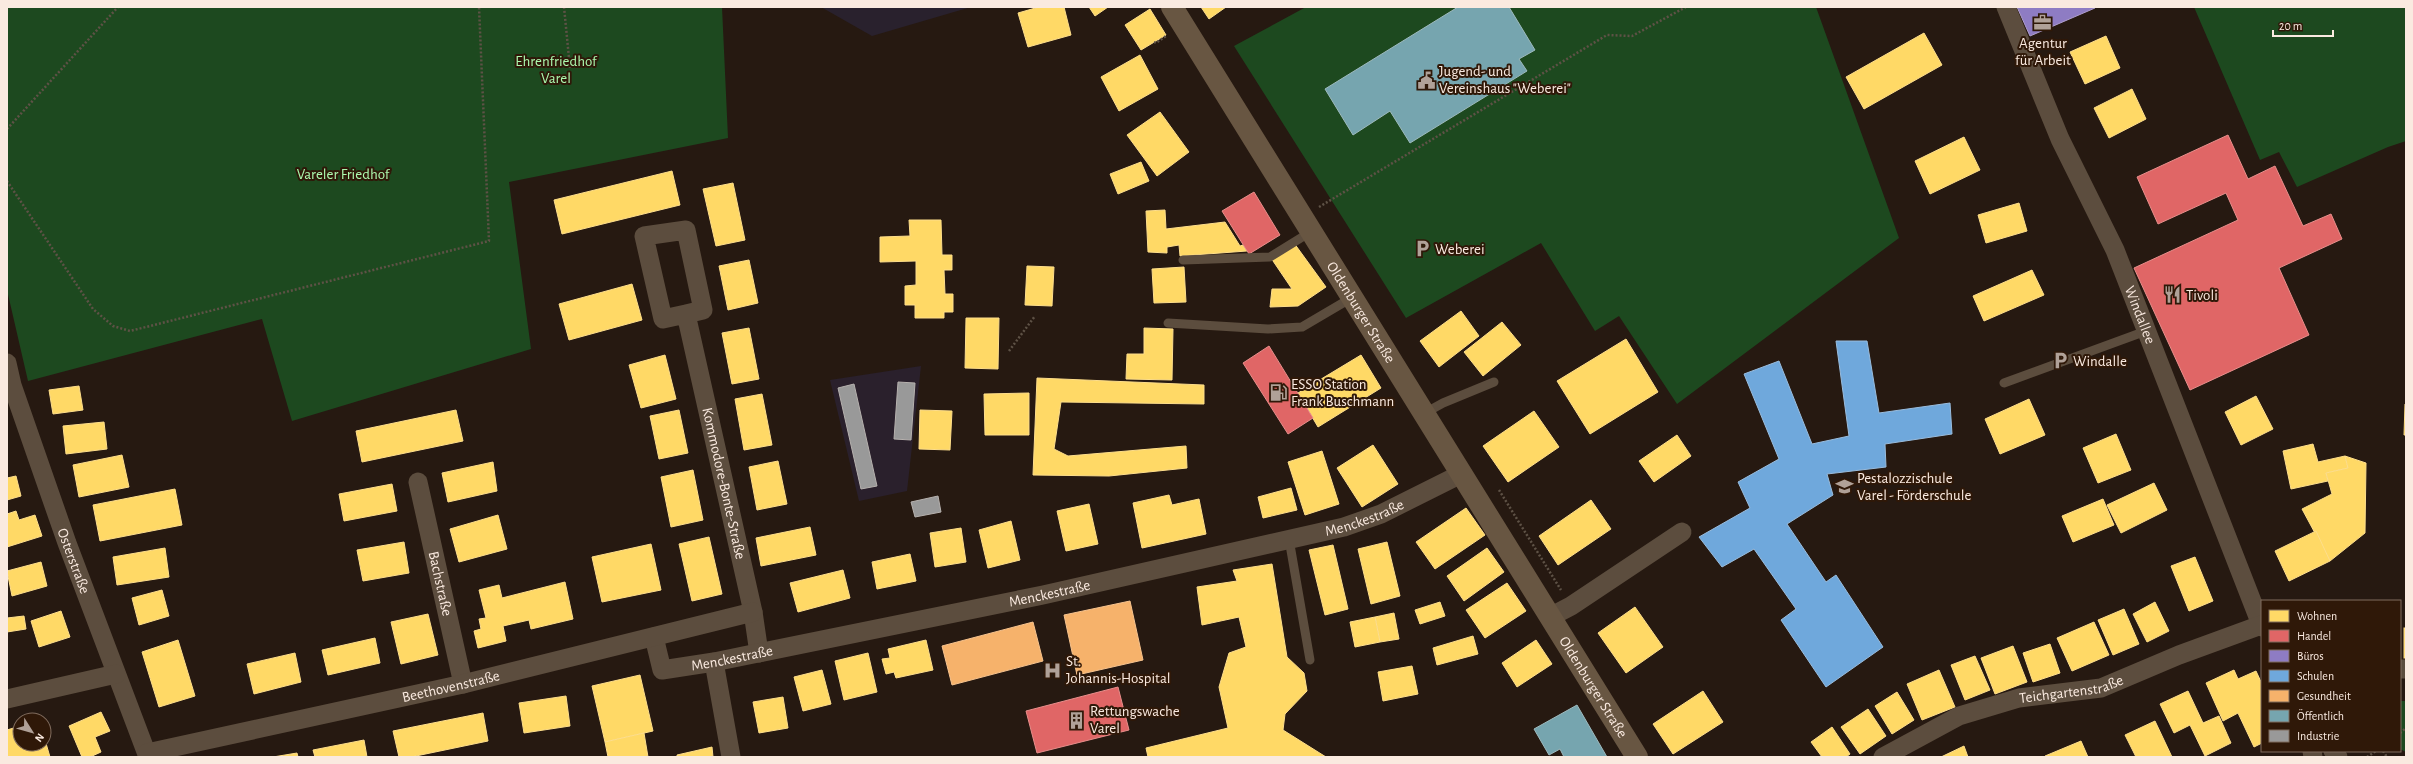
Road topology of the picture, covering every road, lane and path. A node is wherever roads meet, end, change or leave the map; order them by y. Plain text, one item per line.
1 (118, 7) edge
2 (479, 7) edge
3 (564, 7) edge
4 (1172, 7) edge
5 (1686, 7) edge
6 (2006, 7) edge
7 (570, 68) dead end
8 (7, 129) edge
9 (7, 181) edge
10 (1319, 207) dead end
11 (1312, 231) junction
12 (1183, 260) dead end
13 (1353, 297) junction
14 (686, 314) junction
15 (1035, 316) dead end
16 (1168, 323) dead end
17 (2146, 331) junction
18 (1009, 351) dead end
19 (7, 363) edge
20 (1494, 382) dead end
21 (2004, 383) dead end
22 (1423, 414) junction
23 (1461, 474) junction
24 (418, 482) dead end
25 (1682, 532) dead end
26 (1289, 539) junction
27 (753, 612) junction
28 (1550, 617) junction
29 (2261, 623) edge
30 (2261, 626) edge
31 (654, 636) junction
32 (760, 653) junction
33 (1310, 660) dead end
34 (714, 662) junction
35 (116, 674) junction
36 (463, 684) junction
37 (7, 700) edge
38 (147, 755) edge
39 (731, 757) edge
40 (1637, 757) edge
41 (1883, 757) edge

1 - 8 path
2 - 9 path
3 - 7 path
4 - 11 main road, Oldenburger Straße
5 - 10 path
6 - 17 street, Windallee
11 - 12 lane
11 - 13 main road, Oldenburger Straße
13 - 16 lane
13 - 22 main road, Oldenburger Straße
14 - 14 street
14 - 27 street, Kommodore-Bonte-Straße
15 - 18 path
17 - 21 lane
17 - 29 street, Windallee
19 - 35 street, Osterstraße
20 - 22 lane
22 - 23 main road, Oldenburger Straße
23 - 26 street, Menckestraße
23 - 28 main road, Oldenburger Straße
24 - 36 street, Bachstraße
25 - 28 street
26 - 32 street, Menckestraße
26 - 33 lane
27 - 31 street, Beethovenstraße
27 - 32 street, Kommodore-Bonte-Straße
28 - 40 main road, Oldenburger Straße
30 - 41 street, Teichgartenstraße
31 - 34 street, Menckestraße
31 - 36 street, Beethovenstraße
32 - 34 street, Menckestraße
34 - 39 street
35 - 37 street
35 - 38 street, Osterstraße
36 - 38 street, Beethovenstraße

